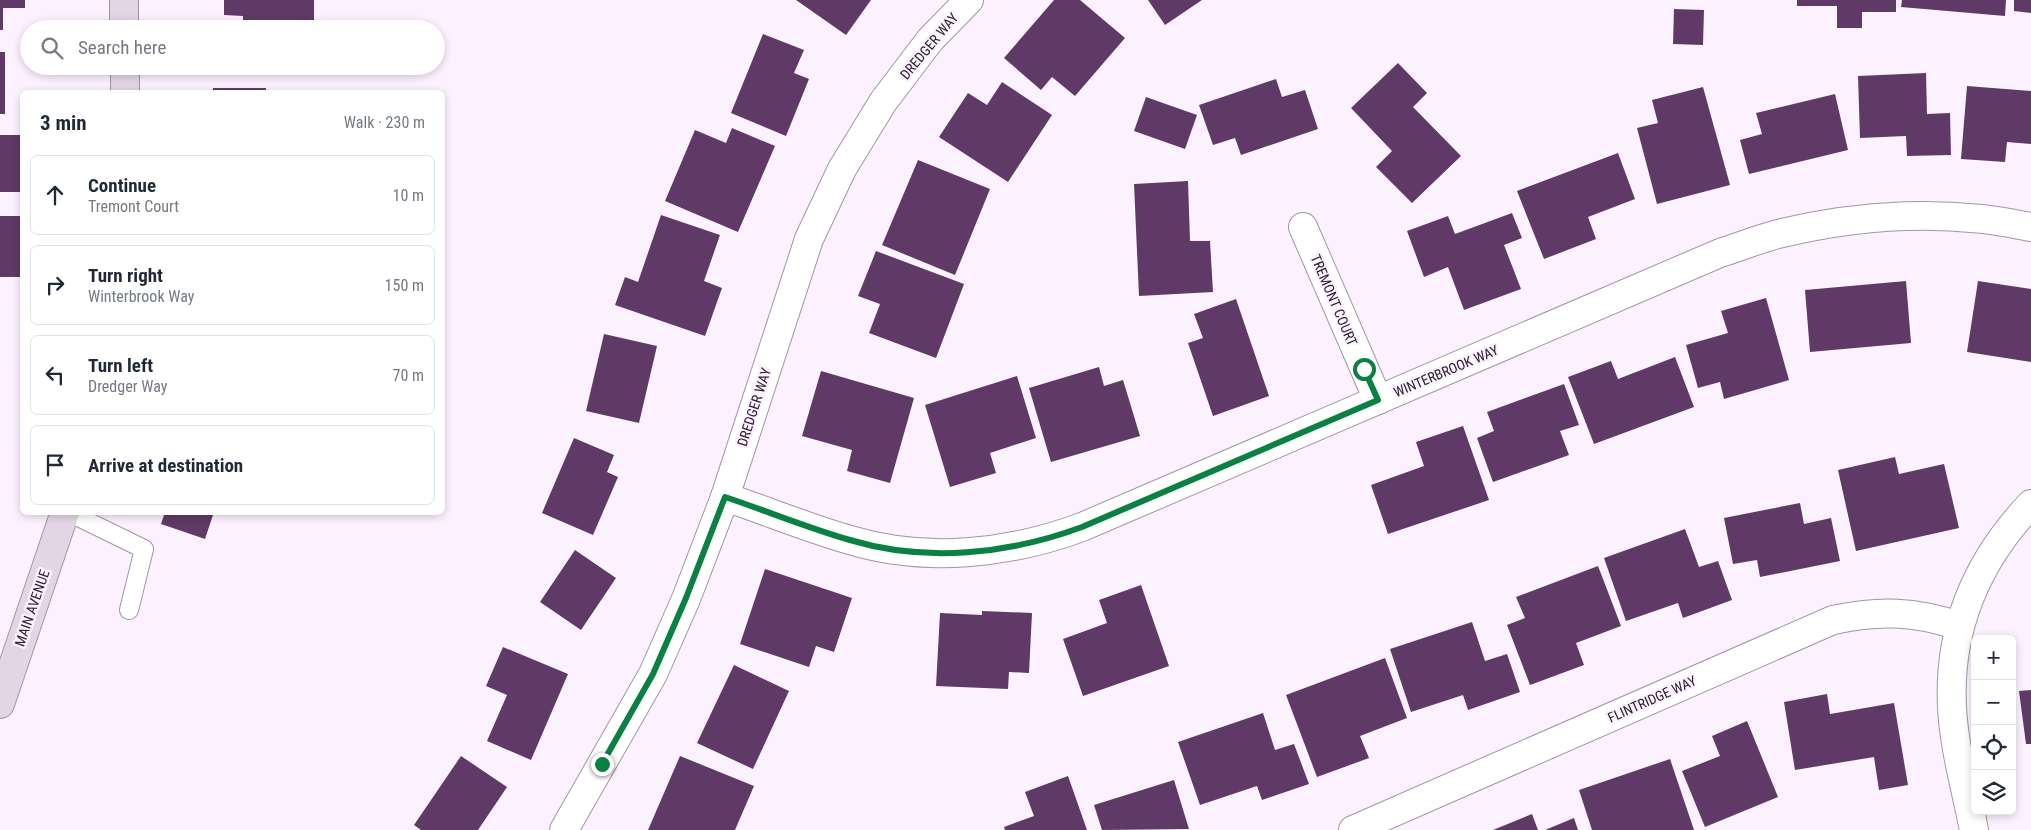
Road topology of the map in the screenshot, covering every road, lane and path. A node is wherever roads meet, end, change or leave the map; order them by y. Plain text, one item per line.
1 (124, 0) edge
2 (969, 0) edge
3 (124, 20) edge
4 (124, 75) edge
5 (125, 90) edge
6 (2031, 226) edge
7 (1303, 227) dead end
8 (1378, 400) junction
9 (725, 497) junction
10 (2031, 504) edge
11 (66, 515) edge
12 (73, 515) edge
13 (129, 610) dead end
14 (1959, 626) junction
15 (0, 704) edge
16 (564, 830) edge
17 (1353, 830) edge
18 (1974, 830) edge

1 - 3 street
2 - 9 street, DREDGER WAY
4 - 5 street
6 - 8 street, WINTERBROOK WAY
7 - 8 street, TREMONT COURT
8 - 9 street, WINTERBROOK WAY
9 - 16 street, DREDGER WAY
10 - 14 street
11 - 15 street, MAIN AVENUE
12 - 13 lane
14 - 17 street, FLINTRIDGE WAY
14 - 18 street

